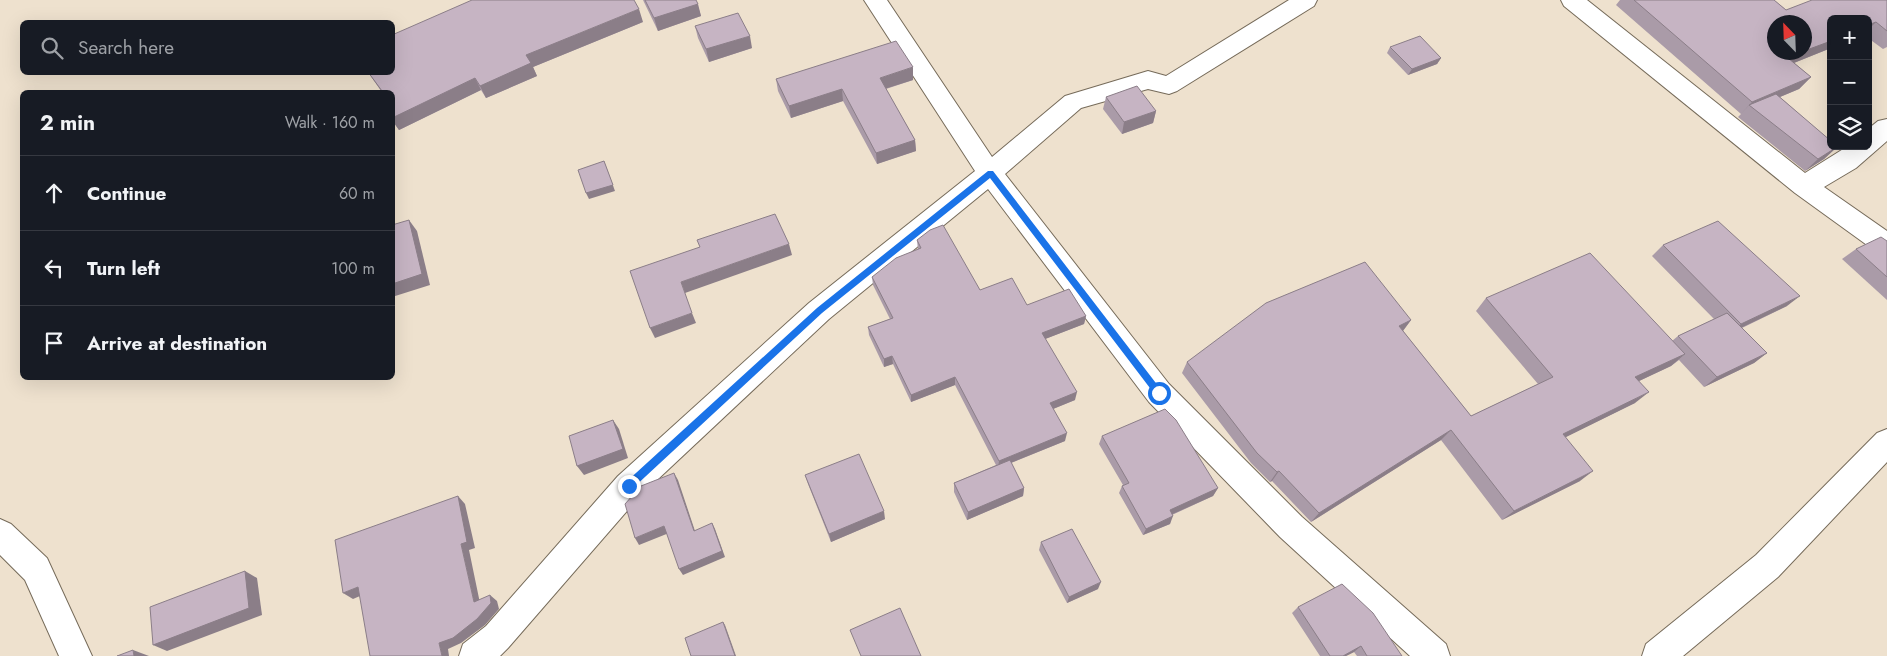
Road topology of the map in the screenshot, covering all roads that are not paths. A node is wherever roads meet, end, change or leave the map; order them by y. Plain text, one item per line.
1 (875, 0) edge
2 (1306, 0) edge
3 (1572, 0) edge
4 (1887, 128) edge
5 (1872, 140) edge
6 (1860, 150) edge
7 (990, 173) junction
8 (1804, 186) junction
9 (1887, 245) edge
10 (1887, 442) edge
11 (0, 534) edge
12 (76, 656) edge
13 (475, 656) edge
14 (1434, 656) edge
15 (1658, 656) edge

1 - 7 street
2 - 7 street
3 - 8 street
4 - 5 street
6 - 8 street
7 - 13 street
7 - 14 street
8 - 9 street
10 - 15 street
11 - 12 street

